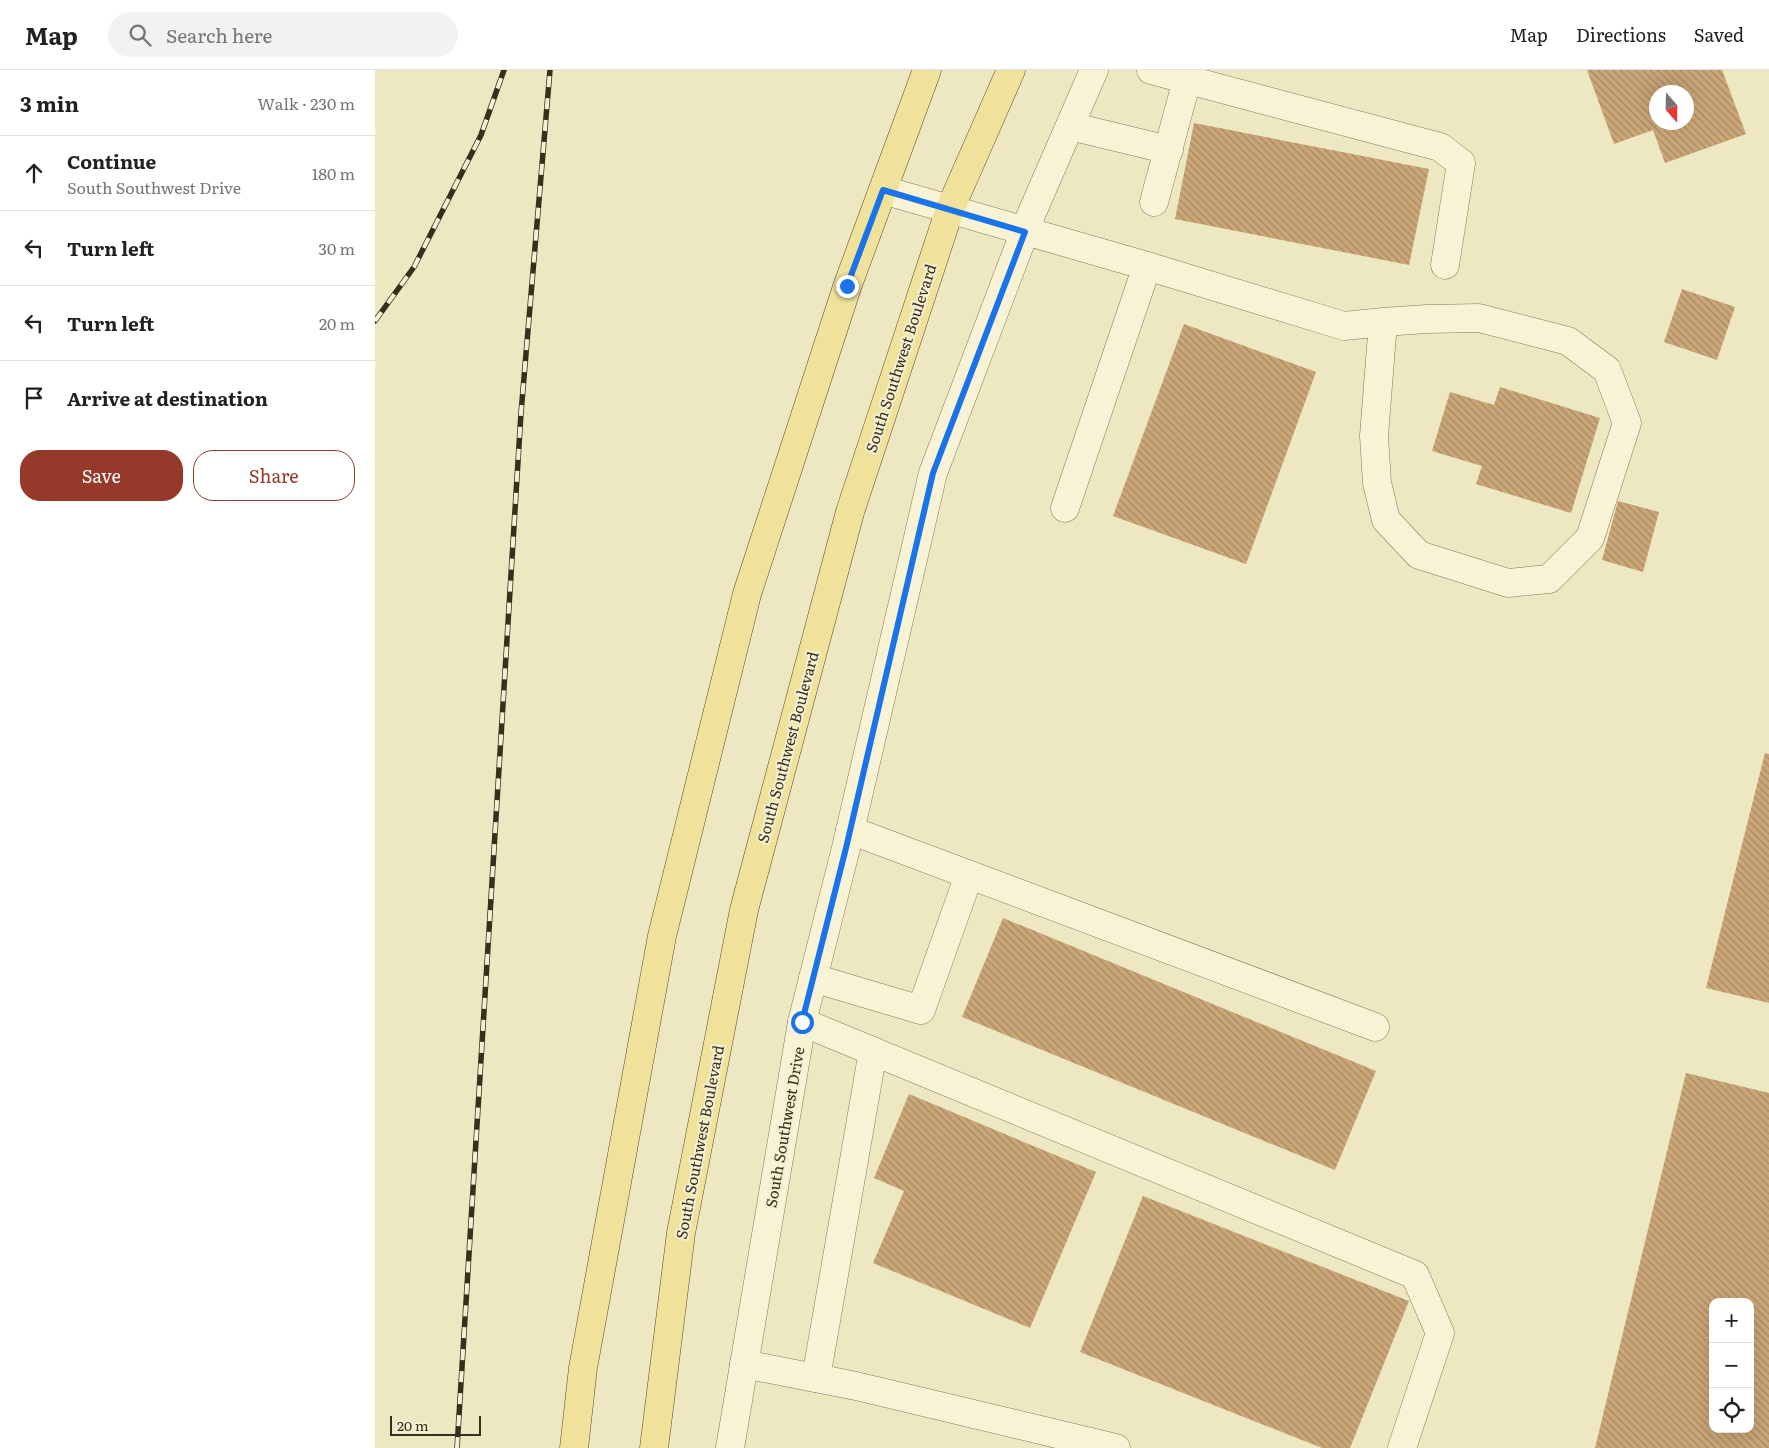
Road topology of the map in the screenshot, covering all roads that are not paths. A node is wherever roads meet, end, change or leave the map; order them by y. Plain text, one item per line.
1 (927, 70) edge
2 (1011, 70) edge
3 (1094, 70) edge
4 (1151, 70) edge
5 (1187, 80) junction
6 (1070, 126) junction
7 (1169, 150) junction
8 (883, 190) junction
9 (1154, 202) dead end
10 (950, 209) junction
11 (1025, 232) junction
12 (1445, 264) dead end
13 (1147, 266) junction
14 (1383, 322) junction
15 (1065, 508) dead end
16 (850, 830) junction
17 (969, 875) junction
18 (813, 978) junction
19 (802, 1022) junction
20 (1375, 1027) dead end
21 (873, 1051) junction
22 (744, 1364) junction
23 (816, 1378) junction
24 (575, 1448) edge
25 (654, 1448) edge
26 (730, 1448) edge
27 (1116, 1448) edge
28 (1402, 1448) edge

1 - 8 main road
2 - 10 main road, South Southwest Boulevard
3 - 6 street, South Southwest Drive
4 - 5 street
5 - 7 street
5 - 12 street
6 - 7 street
6 - 11 street, South Southwest Drive
7 - 9 street
8 - 10 street
8 - 24 main road
10 - 11 street
10 - 25 main road, South Southwest Boulevard
11 - 13 street
11 - 16 street, South Southwest Drive
13 - 14 street
13 - 15 street
14 - 14 street
16 - 17 street
16 - 18 street, South Southwest Drive
17 - 18 street
17 - 20 street
18 - 19 street, South Southwest Drive
19 - 21 street
19 - 22 street, South Southwest Drive
21 - 23 street
21 - 28 street
22 - 23 street
22 - 26 street, South Southwest Drive
23 - 27 street

